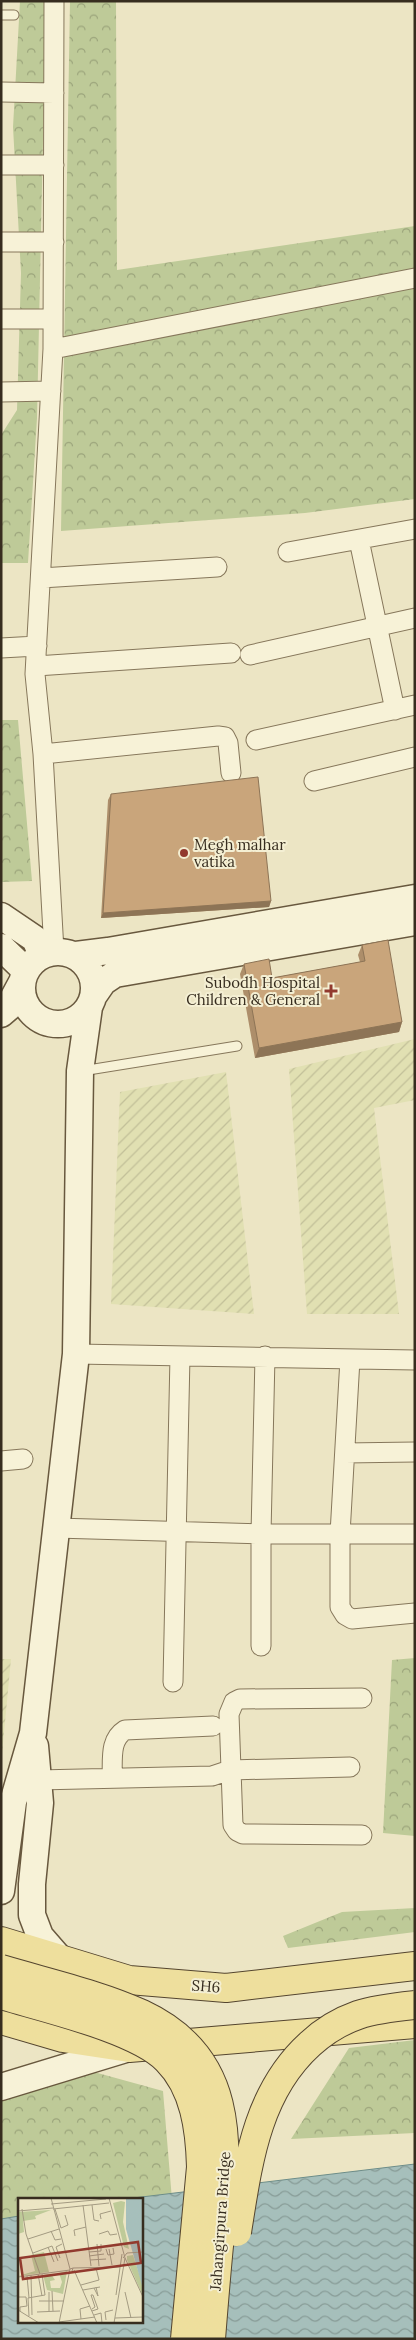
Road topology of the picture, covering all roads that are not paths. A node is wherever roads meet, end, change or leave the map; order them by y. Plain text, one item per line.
1 (54, 1) edge
2 (1, 15) edge
3 (14, 16) dead end
4 (1, 92) edge
5 (54, 93) junction
6 (1, 165) edge
7 (54, 165) junction
8 (1, 242) edge
9 (54, 242) junction
10 (415, 278) edge
11 (53, 319) junction
12 (1, 320) edge
13 (53, 349) junction
14 (51, 391) junction
15 (1, 392) edge
16 (415, 529) edge
17 (359, 540) junction
18 (288, 552) dead end
19 (217, 567) dead end
20 (41, 578) junction
21 (415, 618) edge
22 (376, 627) junction
23 (37, 646) junction
24 (1, 648) edge
25 (231, 653) dead end
26 (250, 655) dead end
27 (36, 666) junction
28 (415, 705) edge
29 (395, 710) junction
30 (256, 740) dead end
31 (43, 754) junction
32 (415, 757) edge
33 (231, 773) dead end
34 (314, 781) dead end
35 (415, 898) edge
36 (1, 916) edge
37 (415, 922) edge
38 (1, 947) edge
39 (44, 963) junction
40 (92, 1001) junction
41 (1, 1014) edge
42 (39, 1018) junction
43 (1, 1025) edge
44 (237, 1046) dead end
45 (80, 1071) junction
46 (76, 1354) junction
47 (180, 1356) junction
48 (265, 1356) junction
49 (350, 1359) junction
50 (415, 1360) edge
51 (415, 1452) edge
52 (344, 1453) junction
53 (23, 1459) dead end
54 (1, 1461) edge
55 (56, 1528) junction
56 (176, 1533) junction
57 (261, 1534) junction
58 (340, 1534) junction
59 (415, 1534) edge
60 (415, 1613) edge
61 (261, 1646) dead end
62 (173, 1682) dead end
63 (362, 1698) dead end
64 (213, 1726) dead end
65 (33, 1733) junction
66 (350, 1766) dead end
67 (230, 1770) junction
68 (112, 1778) junction
69 (38, 1780) junction
70 (362, 1835) dead end
71 (1, 1891) edge
72 (1, 1941) edge
73 (60, 1959) junction
74 (415, 1966) edge
75 (1, 1969) edge
76 (1, 1995) edge
77 (415, 2005) edge
78 (1, 2020) edge
79 (415, 2024) edge
80 (36, 2030) junction
81 (129, 2048) junction
82 (1, 2086) edge
83 (186, 2339) edge
84 (210, 2339) edge
85 (219, 2339) edge

1 - 5 street
2 - 3 lane
4 - 5 street
5 - 7 street
6 - 7 street
7 - 9 street
8 - 9 street
9 - 11 street
10 - 13 street
11 - 12 street
11 - 13 street
13 - 14 street
14 - 15 street
14 - 20 street
16 - 17 street
17 - 18 street
17 - 22 street
19 - 20 street
20 - 23 street
21 - 22 street
22 - 26 street
22 - 29 street
23 - 24 street
23 - 27 street
25 - 27 street
27 - 31 street
28 - 29 street
29 - 30 street
31 - 33 street
31 - 39 street
32 - 34 street
35 - 39 street
36 - 39 street
37 - 40 street
38 - 39 street
39 - 40 street
39 - 41 street
39 - 42 street
40 - 42 street
40 - 45 street
42 - 43 street
42 - 45 street
44 - 45 lane
45 - 46 street
46 - 47 street
46 - 55 street
47 - 48 street
47 - 56 street
48 - 49 street
48 - 57 street
49 - 50 street
49 - 52 street
51 - 52 street
52 - 58 street
53 - 54 street
55 - 56 street
55 - 65 street
56 - 57 street
56 - 62 street
57 - 58 street
57 - 61 street
58 - 59 street
58 - 60 street
63 - 67 street
64 - 68 street
65 - 69 street
65 - 71 street
66 - 67 street
67 - 68 street
67 - 70 street
68 - 69 street
69 - 73 street
72 - 73 main road, SH6
73 - 74 main road, SH6
73 - 80 street
75 - 84 main road, Jahangirpura Bridge, bridge
76 - 83 main road, Jahangirpura Bridge, bridge
77 - 85 main road, Jahangirpura Bridge, bridge
78 - 80 main road
79 - 81 main road
80 - 81 main road
81 - 82 street

